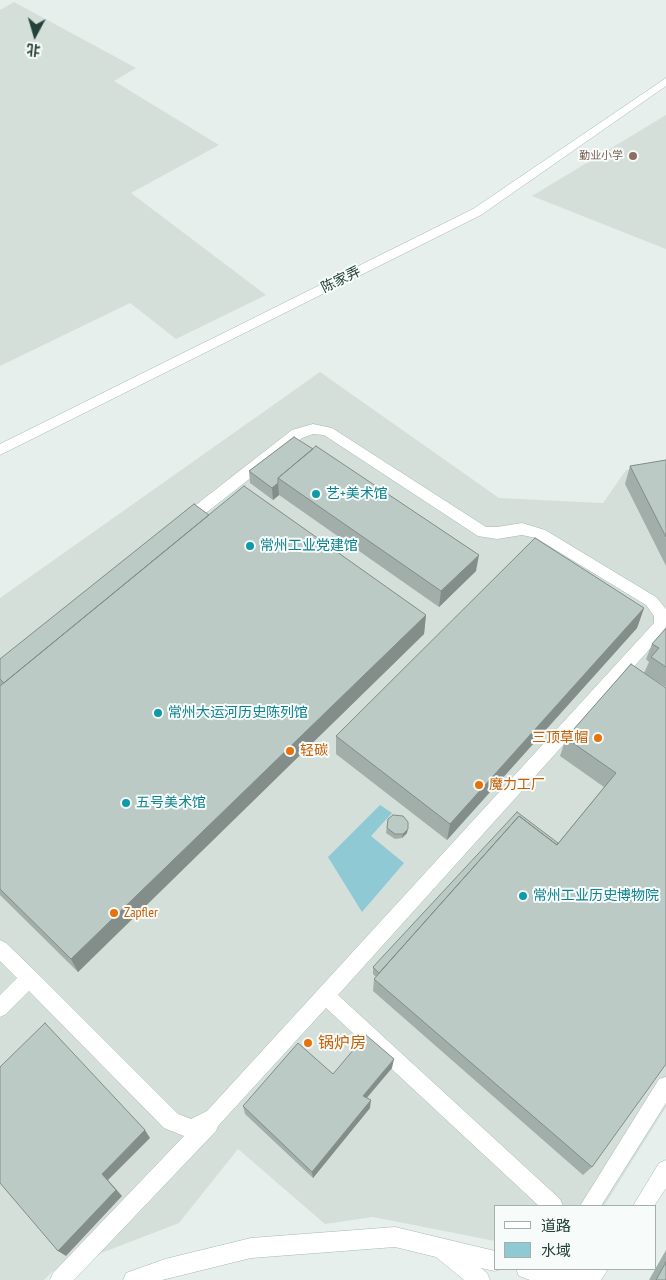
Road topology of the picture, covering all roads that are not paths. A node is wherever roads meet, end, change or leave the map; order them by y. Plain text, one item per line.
1 (664, 84) edge
2 (0, 450) edge
3 (172, 532) edge
4 (0, 949) edge
5 (30, 978) junction
6 (325, 996) junction
7 (0, 1008) edge
8 (666, 1086) edge
9 (214, 1118) junction
10 (666, 1170) edge
11 (552, 1205) edge
12 (591, 1205) edge
13 (644, 1205) edge
14 (441, 1248) junction
15 (493, 1261) edge
16 (535, 1270) edge
17 (597, 1270) edge
18 (552, 1272) edge
19 (60, 1280) edge
20 (133, 1280) edge
21 (480, 1280) edge

1 - 2 street, 陈家弄
3 - 6 street
4 - 5 street
5 - 7 street
5 - 9 street
6 - 9 street
6 - 11 street
8 - 12 street
9 - 19 street
10 - 13 street
14 - 15 street
14 - 20 street
14 - 21 street
16 - 18 street
17 - 18 street

